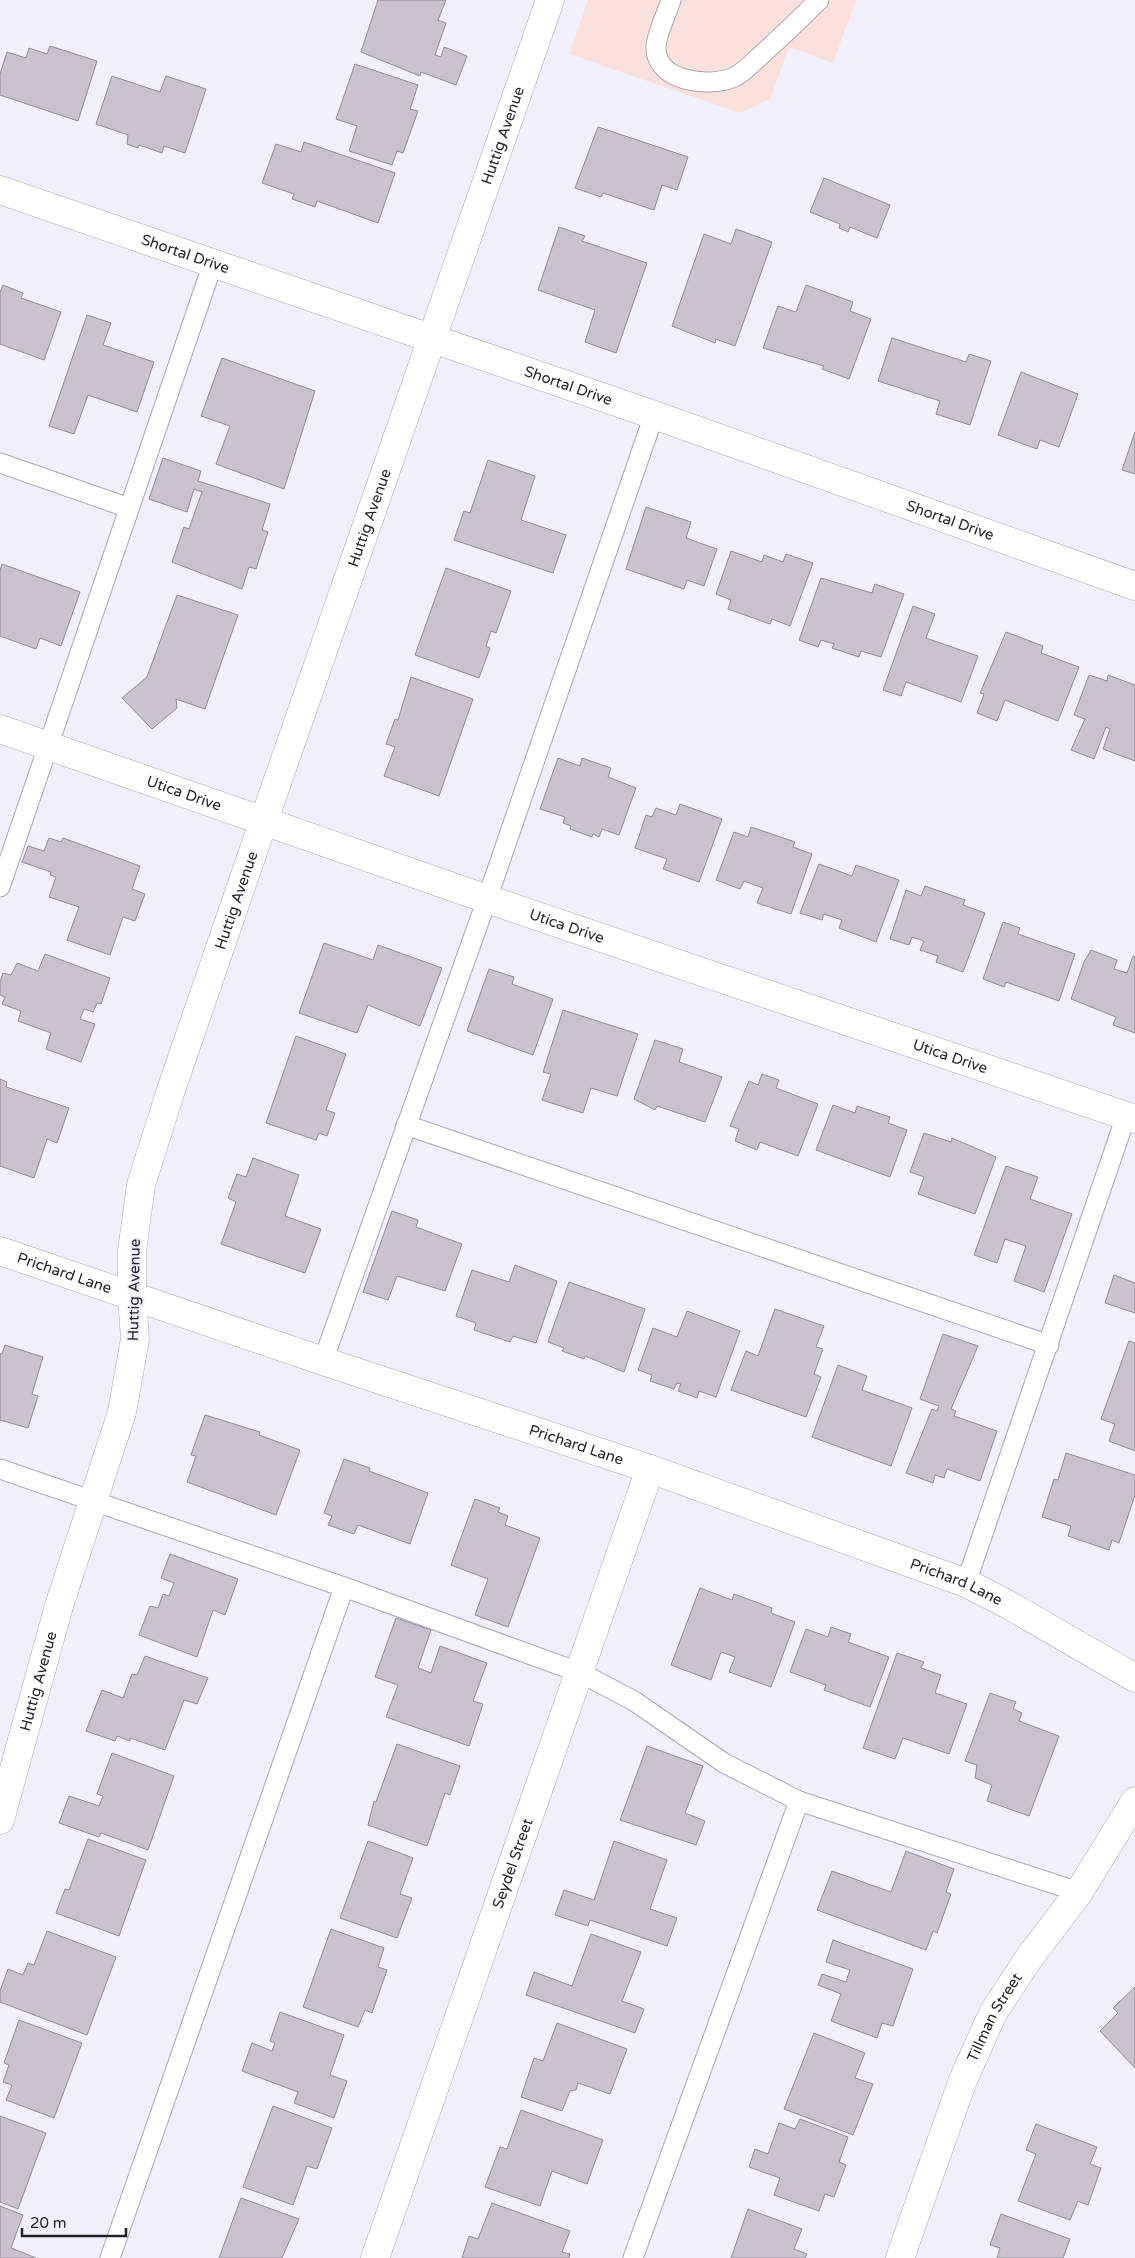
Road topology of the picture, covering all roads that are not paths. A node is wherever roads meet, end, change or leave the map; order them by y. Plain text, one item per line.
1 (550, 0) edge
2 (671, 0) edge
3 (819, 0) edge
4 (0, 190) edge
5 (213, 263) junction
6 (432, 339) junction
7 (654, 415) junction
8 (0, 463) edge
9 (129, 508) junction
10 (1135, 586) edge
11 (0, 729) edge
12 (48, 746) junction
13 (264, 820) junction
14 (0, 887) edge
15 (487, 899) junction
16 (1131, 1117) edge
17 (406, 1125) junction
18 (0, 1251) edge
19 (132, 1297) junction
20 (1049, 1345) junction
21 (323, 1362) junction
22 (0, 1469) edge
23 (650, 1470) junction
24 (93, 1501) junction
25 (966, 1583) junction
26 (344, 1586) junction
27 (581, 1673) junction
28 (1135, 1678) edge
29 (799, 1801) junction
30 (1135, 1801) edge
31 (0, 1820) edge
32 (1079, 1892) junction
33 (110, 2258) edge
34 (374, 2258) edge
35 (633, 2258) edge
36 (900, 2258) edge

1 - 6 street, Huttig Avenue
2 - 3 lane
4 - 5 street, Shortal Drive
5 - 6 street, Shortal Drive
5 - 9 lane
6 - 7 street, Shortal Drive
6 - 13 street, Huttig Avenue
7 - 10 street, Shortal Drive
7 - 15 lane
8 - 9 lane
9 - 12 lane
11 - 12 street, Utica Drive
12 - 13 street, Utica Drive
12 - 14 lane
13 - 15 street, Utica Drive
13 - 19 street, Huttig Avenue
15 - 16 street, Utica Drive
15 - 17 lane
16 - 20 lane
17 - 20 lane
17 - 21 lane
18 - 19 street, Prichard Lane
19 - 21 street, Prichard Lane
19 - 24 street, Huttig Avenue
20 - 25 lane
21 - 23 street, Prichard Lane
22 - 24 lane
23 - 25 street, Prichard Lane
23 - 27 street, Seydel Street
24 - 26 lane
24 - 31 street, Huttig Avenue
25 - 28 street, Prichard Lane
26 - 27 lane
26 - 33 lane
27 - 29 lane
27 - 34 street, Seydel Street
29 - 32 lane
29 - 35 lane
30 - 32 street, Tillman Street
32 - 36 street, Tillman Street

